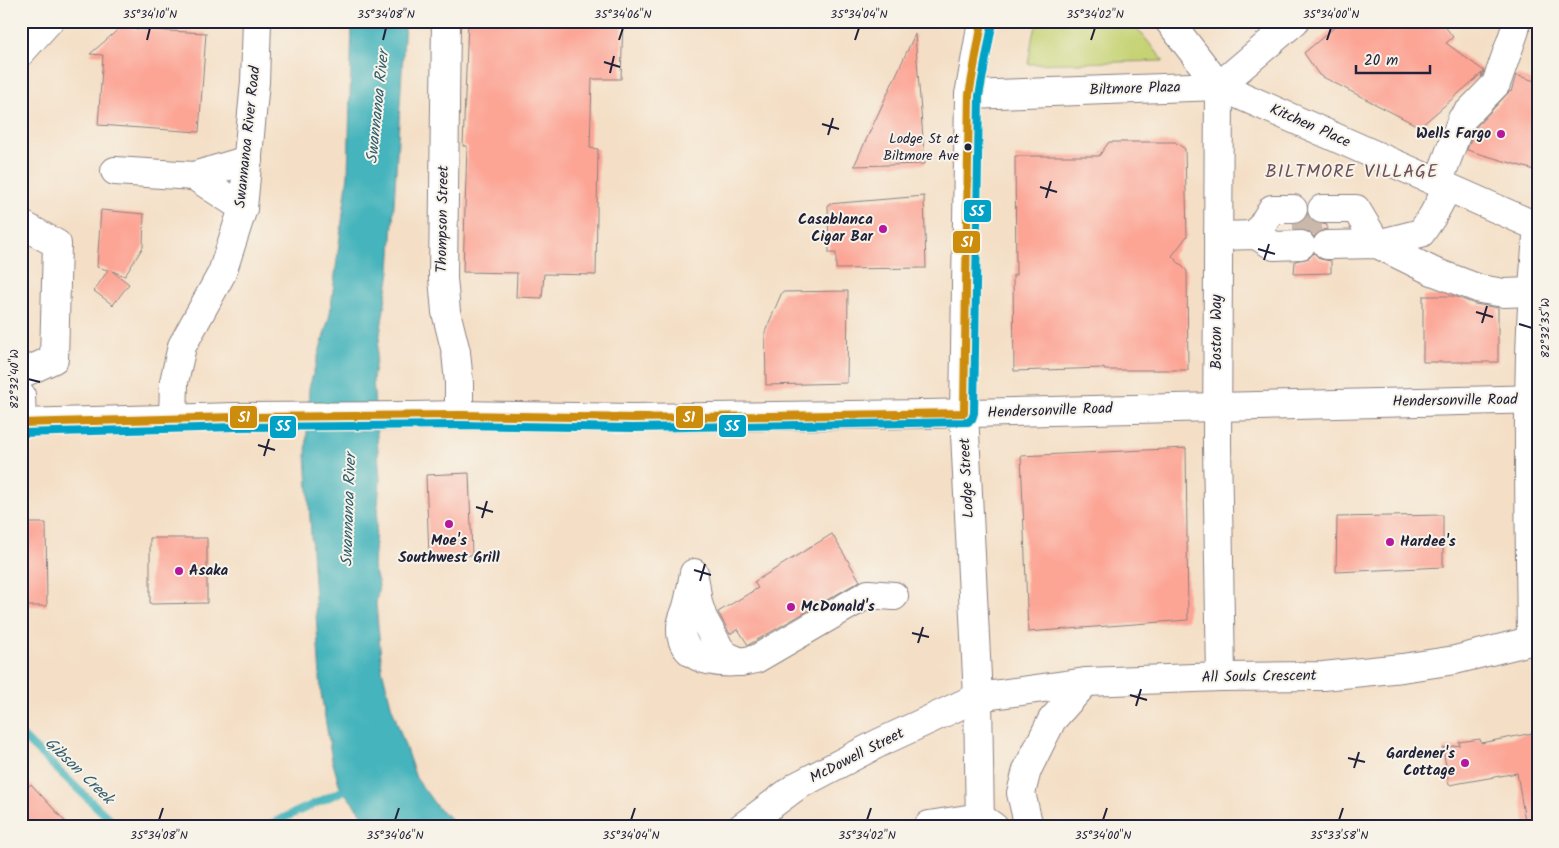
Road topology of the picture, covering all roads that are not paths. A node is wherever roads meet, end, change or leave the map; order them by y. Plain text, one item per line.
1 (49, 21) edge
2 (257, 21) edge
3 (446, 21) edge
4 (984, 21) edge
5 (1169, 21) edge
6 (1295, 21) edge
7 (1515, 30) dead end
8 (21, 52) edge
9 (1219, 86) junction
10 (969, 95) junction
11 (248, 160) junction
12 (115, 171) dead end
13 (194, 176) junction
14 (1443, 185) junction
15 (243, 208) junction
16 (21, 224) edge
17 (1538, 227) edge
18 (1311, 228) junction
19 (1370, 233) junction
20 (1218, 236) junction
21 (1532, 292) junction
22 (21, 374) edge
23 (21, 395) edge
24 (1533, 399) edge
25 (1216, 406) junction
26 (964, 413) junction
27 (459, 415) junction
28 (173, 419) junction
29 (21, 423) edge
30 (1534, 557) edge
31 (694, 573) dead end
32 (894, 596) dead end
33 (1534, 640) edge
34 (1221, 677) junction
35 (1086, 682) junction
36 (978, 697) junction
37 (985, 823) edge
38 (742, 827) edge
39 (928, 827) edge
40 (1029, 827) edge

1 - 8 main road
2 - 11 main road, Swannanoa River Road
3 - 27 main road, Thompson Street
4 - 10 main road, Lodge Street
5 - 9 main road
6 - 9 main road
7 - 14 main road
9 - 10 main road, Biltmore Plaza
9 - 14 main road, Kitchen Place
9 - 20 main road, Boston Way
10 - 26 main road, Lodge Street
11 - 13 main road
11 - 15 main road, Swannanoa River Road
12 - 13 main road
13 - 15 main road
14 - 17 main road, Kitchen Place
14 - 19 main road
15 - 28 main road, Swannanoa River Road
16 - 22 main road
17 - 21 main road
18 - 19 main road
18 - 19 main road
18 - 20 main road
19 - 21 main road
20 - 25 main road, Boston Way
21 - 24 main road
23 - 29 main road
24 - 25 main road, Hendersonville Road
24 - 30 main road
25 - 26 main road, Hendersonville Road
25 - 34 main road, Boston Way
26 - 27 main road, Hendersonville Road
26 - 36 main road, Lodge Street
27 - 28 main road, Hendersonville Road
28 - 29 main road, Hendersonville Road
30 - 33 main road
31 - 32 main road
33 - 34 main road, All Souls Crescent
34 - 35 main road, All Souls Crescent
35 - 36 main road, All Souls Crescent
35 - 40 main road
36 - 37 main road, Lodge Street
36 - 38 main road, McDowell Street
37 - 39 main road

